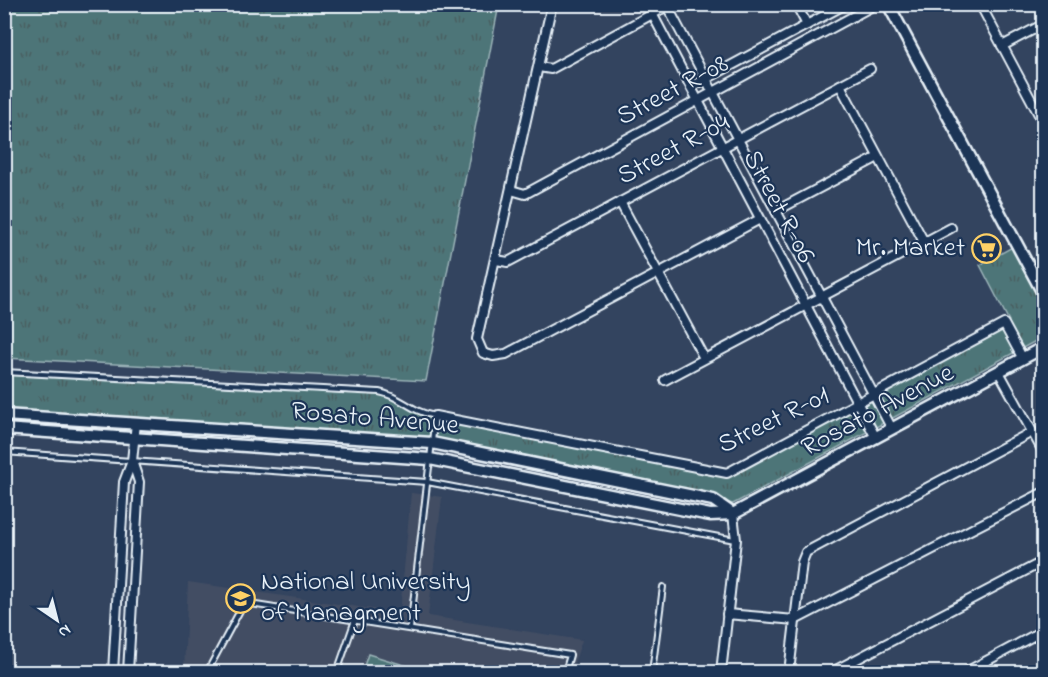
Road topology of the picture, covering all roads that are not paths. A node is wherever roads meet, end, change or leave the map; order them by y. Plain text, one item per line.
1 (552, 4) edge
2 (647, 4) edge
3 (796, 4) edge
4 (876, 4) edge
5 (888, 4) edge
6 (980, 4) edge
7 (668, 5) edge
8 (846, 5) edge
9 (829, 14) junction
10 (652, 15) junction
11 (1044, 24) edge
12 (807, 25) junction
13 (836, 27) junction
14 (1002, 46) junction
15 (539, 67) junction
16 (870, 69) dead end
17 (706, 79) junction
18 (840, 85) junction
19 (690, 87) junction
20 (714, 93) junction
21 (698, 101) junction
22 (1041, 112) edge
23 (1044, 124) edge
24 (738, 139) junction
25 (722, 148) junction
26 (878, 157) junction
27 (512, 190) junction
28 (620, 202) junction
29 (776, 211) junction
30 (760, 219) junction
31 (951, 228) dead end
32 (924, 242) junction
33 (496, 260) junction
34 (659, 273) junction
35 (1044, 295) edge
36 (822, 297) junction
37 (806, 305) junction
38 (1044, 348) edge
39 (704, 358) junction
40 (1023, 359) junction
41 (4, 372) edge
42 (999, 372) junction
43 (665, 380) dead end
44 (874, 394) junction
45 (858, 403) junction
46 (4, 415) edge
47 (435, 416) junction
48 (136, 423) junction
49 (4, 429) edge
50 (892, 429) junction
51 (1032, 432) junction
52 (135, 438) junction
53 (876, 438) junction
54 (432, 443) junction
55 (4, 452) edge
56 (1044, 453) edge
57 (430, 459) junction
58 (132, 461) junction
59 (427, 482) junction
60 (1044, 492) edge
61 (733, 514) junction
62 (736, 540) junction
63 (1044, 561) edge
64 (663, 587) dead end
65 (727, 614) junction
66 (355, 620) junction
67 (795, 620) junction
68 (410, 629) junction
69 (1044, 630) edge
70 (113, 672) edge
71 (128, 672) edge
72 (207, 672) edge
73 (337, 672) edge
74 (565, 672) edge
75 (652, 672) edge
76 (721, 672) edge
77 (789, 672) edge
78 (832, 672) edge
79 (966, 672) edge

1 - 15 street
2 - 10 street, Street R-06
3 - 12 street
4 - 13 street, Street R-08
5 - 35 street
6 - 14 street
7 - 10 street
7 - 17 street, Street R-06
8 - 9 street, Street R-08
9 - 12 street, Street R-08
9 - 13 street
10 - 15 street
10 - 19 street, Street R-06
11 - 14 street
12 - 17 street, Street R-08
13 - 20 street, Street R-08
14 - 22 street
15 - 27 street
16 - 18 street, Street R-04
17 - 19 street, Street R-08
17 - 20 street, Street R-06
18 - 24 street, Street R-04
18 - 26 street
19 - 21 street, Street R-06
20 - 21 street, Street R-08
20 - 24 street, Street R-06
21 - 25 street, Street R-06
21 - 27 street, Street R-08
22 - 23 street
24 - 25 street, Street R-04
24 - 29 street, Street R-06
25 - 28 street, Street R-04
25 - 30 street, Street R-06
26 - 29 street
26 - 32 street
27 - 33 street
28 - 33 street, Street R-04
28 - 34 street
29 - 36 street, Street R-06
30 - 34 street
30 - 37 street, Street R-06
31 - 32 street
32 - 36 street
33 - 34 street
34 - 39 street
36 - 37 street
36 - 44 street, Street R-06
37 - 39 street
37 - 45 street, Street R-06
38 - 40 street, Rosato Avenue
39 - 43 street
40 - 42 street, Rosato Avenue
40 - 44 street, Street R-01
41 - 47 lane
42 - 50 street, Rosato Avenue
42 - 51 street
44 - 45 street, Street R-01
44 - 50 street, Street R-06
45 - 47 street, Street R-01
45 - 53 street, Street R-06
46 - 48 street, Rosato Avenue
47 - 54 lane
48 - 52 street
48 - 54 street, Rosato Avenue
49 - 52 street, Rosato Avenue
50 - 53 street, Rosato Avenue
51 - 56 street
51 - 67 street
52 - 57 street, Rosato Avenue
52 - 58 street
53 - 61 street, Rosato Avenue
54 - 57 lane
54 - 61 street, Rosato Avenue
55 - 58 lane
57 - 59 lane
57 - 61 street, Rosato Avenue
58 - 59 lane
58 - 70 street
58 - 71 street
59 - 62 lane
59 - 68 lane
60 - 67 street
61 - 62 street
62 - 65 street
63 - 78 street
64 - 75 lane
65 - 67 street
65 - 76 street
66 - 68 lane
66 - 72 lane
66 - 73 lane
67 - 77 street
68 - 74 lane
69 - 79 street

